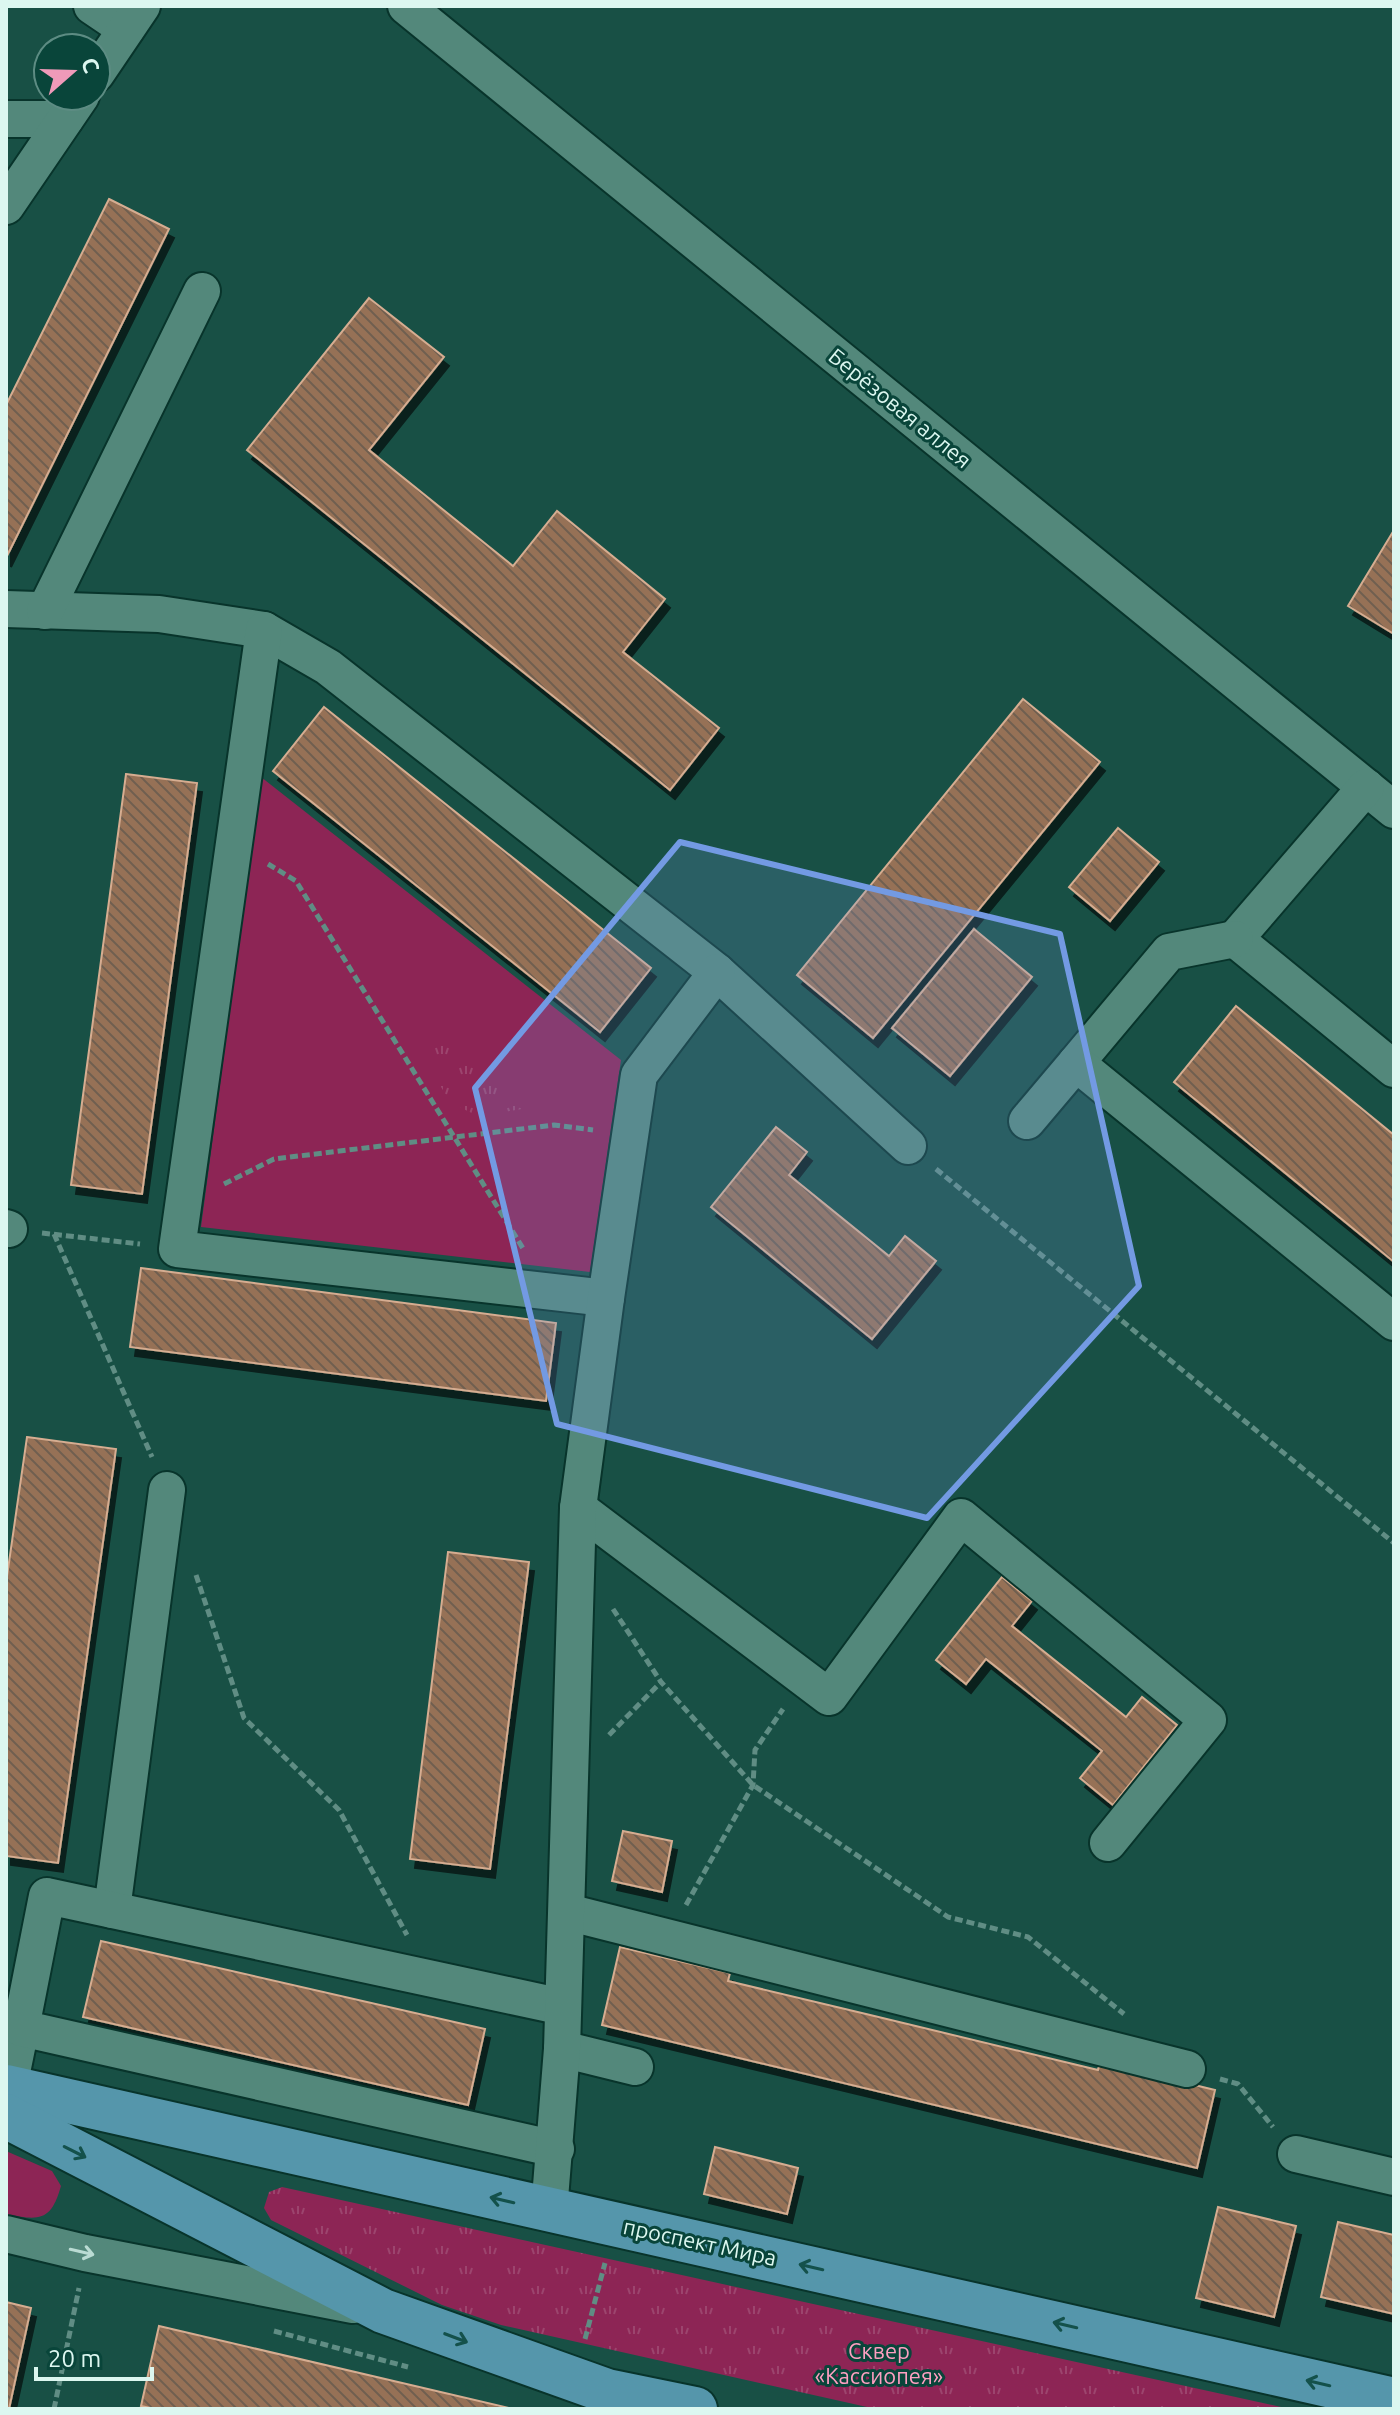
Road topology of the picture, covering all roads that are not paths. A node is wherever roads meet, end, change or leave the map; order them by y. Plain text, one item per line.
1 (92, 6) edge
2 (406, 6) edge
3 (134, 18) edge
4 (112, 50) edge
5 (45, 112) edge
6 (70, 112) edge
7 (6, 119) edge
8 (6, 206) edge
9 (202, 291) dead end
10 (6, 609) edge
11 (45, 611) junction
12 (264, 630) junction
13 (1366, 787) junction
14 (1394, 810) edge
15 (1235, 939) junction
16 (717, 972) junction
17 (1076, 1063) junction
18 (1394, 1069) edge
19 (1027, 1121) dead end
20 (908, 1146) road end
21 (606, 1298) junction
22 (1394, 1322) edge
23 (167, 1490) road end
24 (578, 1508) junction
25 (1108, 1843) dead end
26 (112, 1910) junction
27 (567, 1912) junction
28 (563, 2007) junction
29 (21, 2028) junction
30 (562, 2049) junction
31 (635, 2067) dead end
32 (1187, 2069) road end
33 (7, 2094) edge
34 (556, 2149) junction
35 (1296, 2154) road end
36 (1394, 2177) edge
37 (549, 2211) junction
38 (6, 2234) edge
39 (383, 2311) junction
40 (595, 2393) edge
41 (1394, 2400) edge
42 (695, 2409) edge

1 - 3 street
2 - 13 street, Берёзовая аллея
3 - 4 street
5 - 7 street
6 - 8 street
9 - 11 street
10 - 11 street
11 - 12 street
12 - 16 street
12 - 21 street
13 - 14 street, Берёзовая аллея
13 - 15 street
15 - 17 street
15 - 18 street
16 - 20 street
16 - 21 street
17 - 19 street
17 - 22 street
21 - 24 street
23 - 26 street
24 - 25 street
24 - 27 street
26 - 28 street
26 - 29 street
27 - 28 street
27 - 32 street
28 - 30 street
29 - 33 street
29 - 34 street
30 - 31 street
30 - 34 street
37 -> 33 main road, проспект Мира
33 -> 39 main road
34 - 37 street
35 - 36 street
41 -> 37 main road, проспект Мира
38 -> 39 street
39 -> 40 main road
40 - 42 main road

